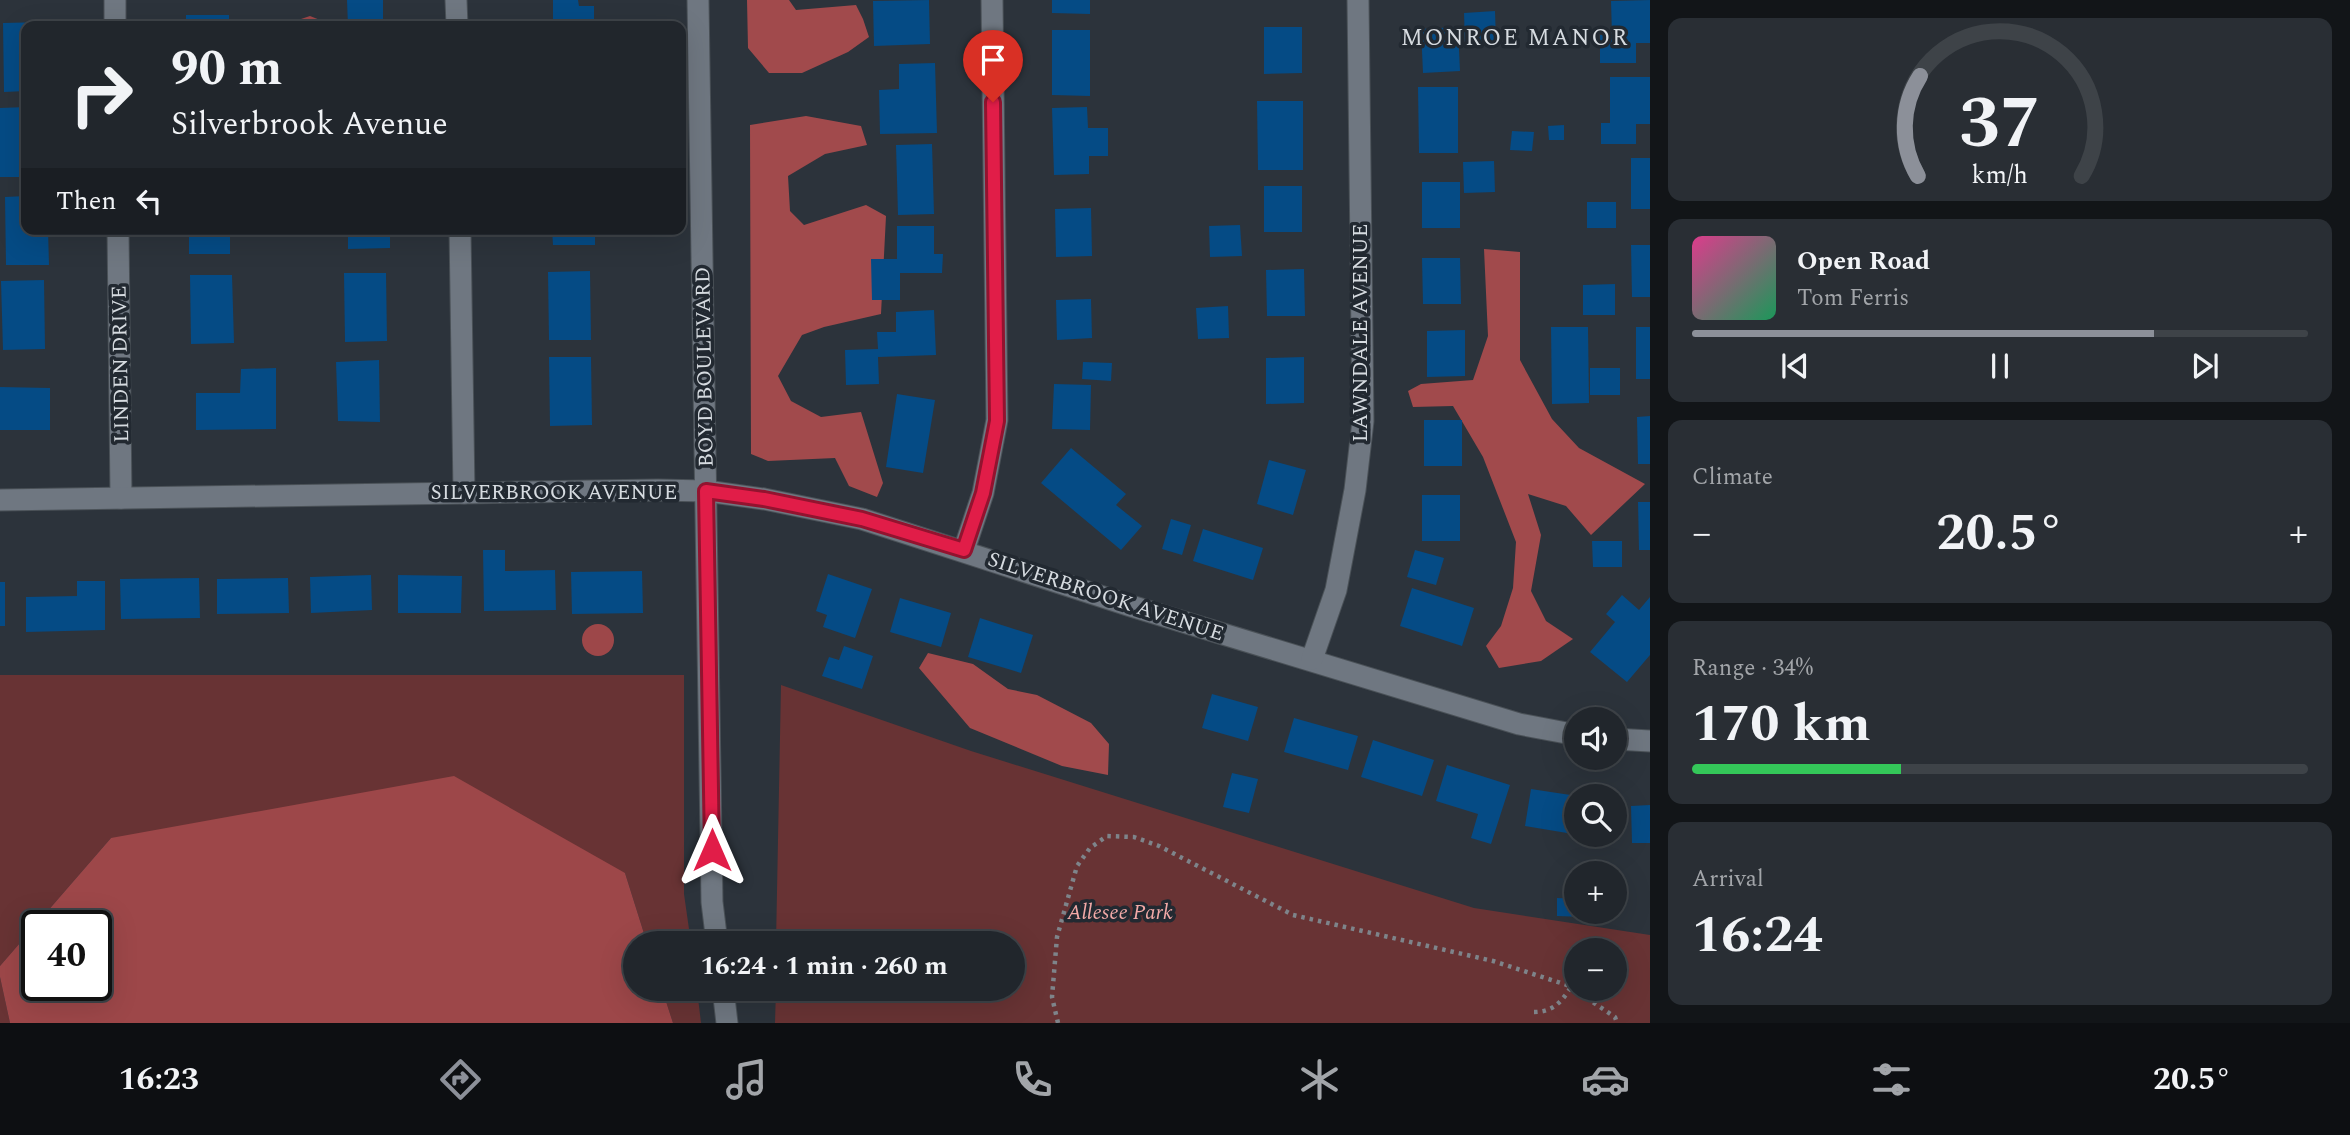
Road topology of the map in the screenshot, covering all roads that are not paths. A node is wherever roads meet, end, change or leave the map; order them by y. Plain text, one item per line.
1 (115, 0) edge
2 (456, 0) edge
3 (698, 0) edge
4 (992, 0) edge
5 (1359, 0) edge
6 (115, 21) edge
7 (457, 21) edge
8 (118, 235) edge
9 (460, 235) edge
10 (706, 491) junction
11 (464, 492) junction
12 (121, 498) junction
13 (0, 500) edge
14 (964, 550) junction
15 (1311, 659) junction
16 (1564, 733) edge
17 (1627, 740) edge
18 (1650, 741) edge
19 (716, 931) edge
20 (724, 1001) edge
21 (727, 1023) edge

1 - 6 street
2 - 7 street
3 - 10 street, BOYD BOULEVARD
4 - 14 street
5 - 15 street, LAWNDALE AVENUE
8 - 12 street, LINDEN DRIVE
9 - 11 street
10 - 11 street, SILVERBROOK AVENUE
10 - 14 street, SILVERBROOK AVENUE
10 - 19 street, BOYD BOULEVARD
11 - 12 street, SILVERBROOK AVENUE
12 - 13 street, SILVERBROOK AVENUE
14 - 15 street, SILVERBROOK AVENUE
15 - 16 street, SILVERBROOK AVENUE
17 - 18 street
20 - 21 street

